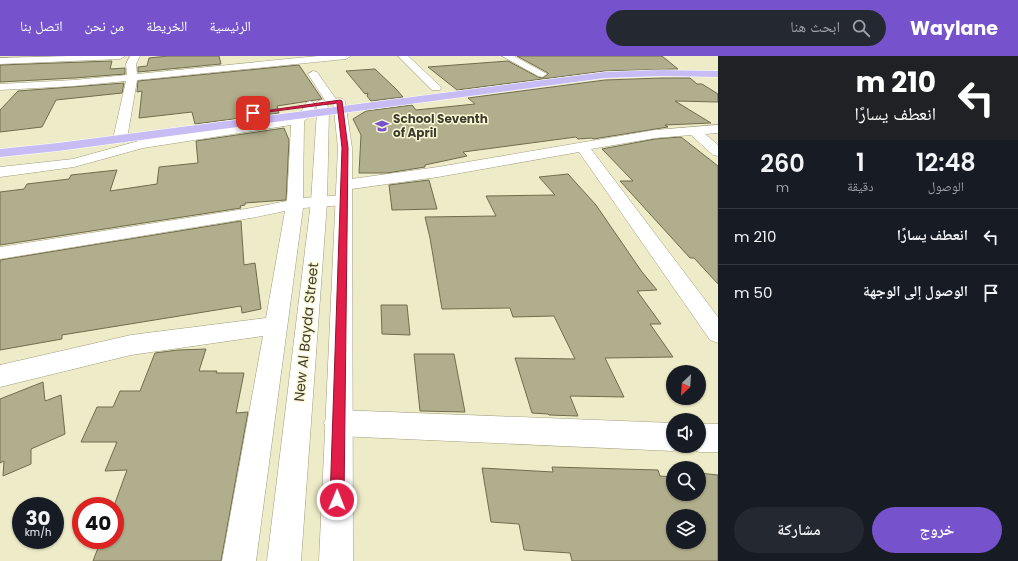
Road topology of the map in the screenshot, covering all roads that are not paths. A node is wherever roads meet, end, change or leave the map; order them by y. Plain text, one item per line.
1 (120, 56) edge
2 (135, 56) edge
3 (225, 56) edge
4 (339, 56) edge
5 (403, 56) edge
6 (507, 56) edge
7 (54, 58) edge
8 (0, 61) edge
9 (230, 68) junction
10 (718, 68) edge
11 (313, 74) dead end
12 (542, 74) junction
13 (718, 74) edge
14 (132, 78) junction
15 (0, 87) edge
16 (436, 88) junction
17 (322, 108) junction
18 (718, 129) edge
19 (693, 130) junction
20 (121, 135) junction
21 (0, 144) edge
22 (583, 148) junction
23 (718, 152) edge
24 (0, 153) edge
25 (0, 172) edge
26 (344, 193) junction
27 (319, 202) junction
28 (295, 204) junction
29 (0, 253) edge
30 (276, 325) junction
31 (718, 334) edge
32 (0, 376) edge
33 (338, 423) junction
34 (666, 437) edge
35 (706, 438) edge
36 (718, 438) edge
37 (239, 561) edge
38 (284, 561) edge
39 (336, 561) edge

1 - 7 street
2 - 14 street
3 - 9 street
4 - 9 street
5 - 16 street
6 - 12 street
7 - 8 street
9 - 14 street
10 - 12 main road
11 - 17 street
12 - 16 main road
13 - 17 main road
14 - 15 street
14 - 20 street
16 - 17 main road
17 - 20 main road
17 - 25 street
17 - 26 street
17 - 27 street, New Al Bayda Street
17 - 28 street
18 - 19 street
19 - 22 street
19 - 23 street
20 - 21 main road
20 - 24 main road
22 - 26 street
22 - 31 street
26 - 27 street
26 - 33 street
27 - 28 street
27 - 38 street, New Al Bayda Street
28 - 29 street
28 - 30 street
30 - 32 street
30 - 37 street
33 - 34 street
33 - 39 street
35 - 36 street

